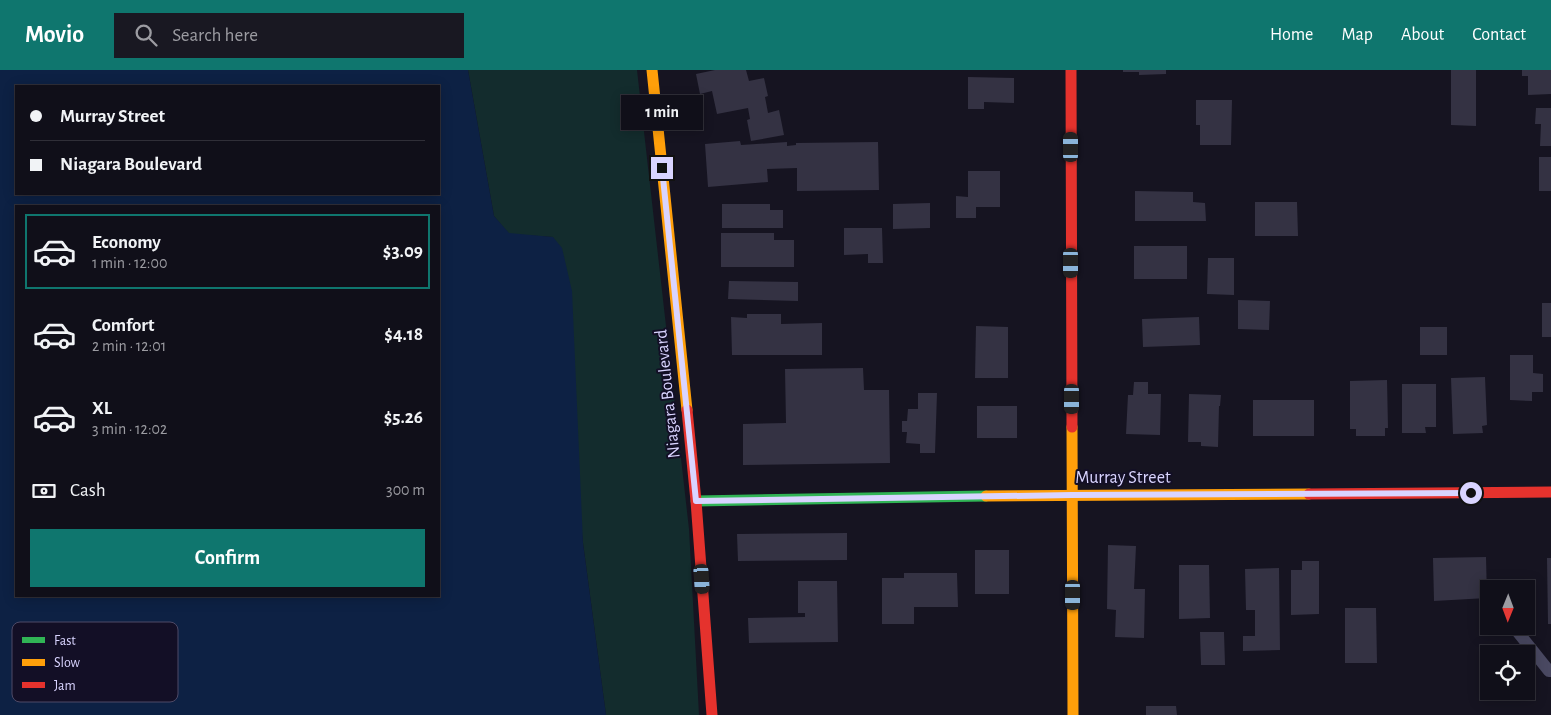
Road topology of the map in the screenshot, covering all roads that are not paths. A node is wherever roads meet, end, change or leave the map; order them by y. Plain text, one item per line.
1 (652, 70) edge
2 (1071, 70) edge
3 (1551, 492) edge
4 (1072, 495) junction
5 (696, 501) junction
6 (1520, 635) edge
7 (1551, 671) edge
8 (712, 715) edge
9 (1073, 715) edge

1 - 5 street, Niagara Boulevard
2 - 4 street
3 - 4 street, Murray Street
4 - 5 street, Murray Street
4 - 9 street
5 - 8 street, Niagara Boulevard
6 - 7 lane

